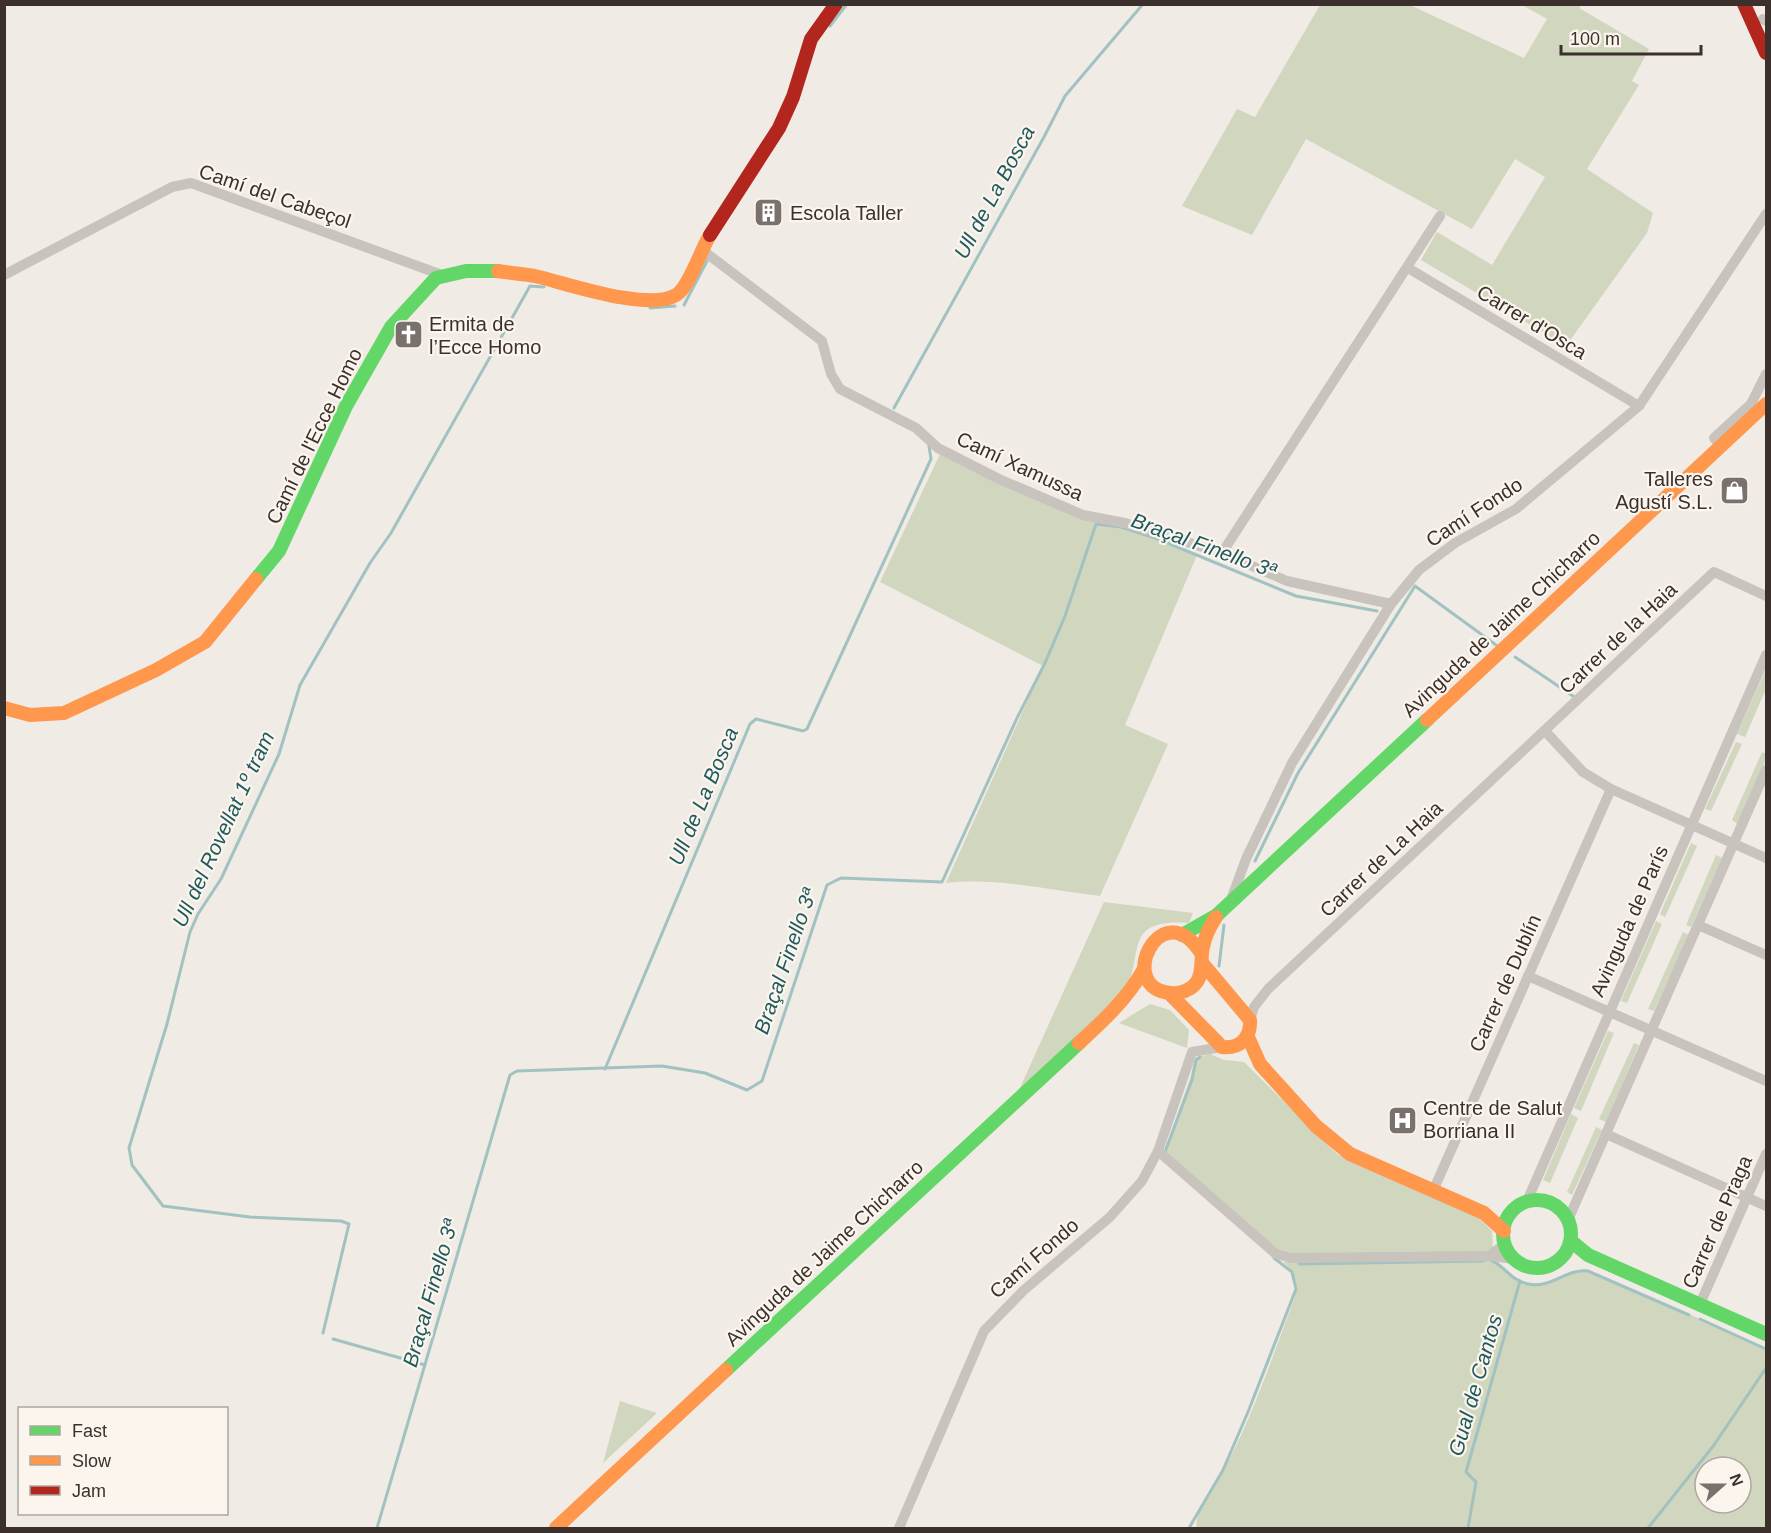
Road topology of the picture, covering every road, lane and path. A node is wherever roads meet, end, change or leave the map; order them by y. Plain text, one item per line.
1 (836, 4) edge
2 (1744, 4) edge
3 (1756, 4) edge
4 (1766, 22) edge
5 (1767, 52) edge
6 (1767, 214) edge
7 (1440, 216) dead end
8 (701, 249) junction
9 (1408, 268) junction
10 (4, 275) edge
11 (442, 275) junction
12 (1767, 374) edge
13 (1767, 404) edge
14 (1639, 406) junction
15 (1721, 446) junction
16 (1222, 553) junction
17 (1767, 596) edge
18 (1392, 604) junction
19 (1767, 655) edge
20 (4, 708) edge
21 (1545, 731) junction
22 (1767, 770) edge
23 (1611, 789) junction
24 (1691, 825) junction
25 (1734, 843) junction
26 (1767, 858) edge
27 (1228, 904) junction
28 (1217, 915) junction
29 (1698, 925) junction
30 (1182, 934) junction
31 (1767, 955) edge
32 (1202, 959) junction
33 (1144, 969) junction
34 (1528, 976) junction
35 (1165, 991) junction
36 (1119, 1006) junction
37 (1609, 1012) junction
38 (1250, 1020) junction
39 (1652, 1030) junction
40 (1248, 1037) junction
41 (1227, 1047) junction
42 (1260, 1064) junction
43 (1767, 1081) edge
44 (1606, 1134) junction
45 (1158, 1151) junction
46 (1767, 1154) edge
47 (1433, 1191) junction
48 (1747, 1198) junction
49 (1527, 1201) junction
50 (1767, 1206) edge
51 (1484, 1213) junction
52 (1509, 1214) junction
53 (1568, 1220) junction
54 (1504, 1238) junction
55 (1571, 1241) junction
56 (1489, 1256) junction
57 (1588, 1256) junction
58 (1561, 1258) junction
59 (1515, 1259) junction
60 (1700, 1305) junction
61 (1767, 1334) edge
62 (556, 1528) edge
63 (898, 1528) edge

1 - 8 street
2 - 5 street
3 - 4 street
6 - 14 street, Camí Fondo
7 - 9 street
8 - 11 street
8 - 16 street, Camí Xamussa
9 - 14 street, Carrer d'Osca
9 - 16 street
10 - 11 street, Camí del Cabeçol
11 - 20 street, Camí de l'Ecce Homo
12 - 15 street
13 - 15 street, Avinguda de Jaime Chicharro
14 - 18 street, Camí Fondo
15 - 27 street, Avinguda de Jaime Chicharro
16 - 18 street, Camí Xamussa
17 - 21 street, Carrer de la Haia
18 - 27 street, Camí Fondo
19 - 24 street, Avinguda de París
21 - 23 street
21 - 38 street, Carrer de La Haia
22 - 25 street
23 - 24 street
23 - 34 street, Carrer de Dublín
24 - 25 street
24 - 37 street, Avinguda de París
25 - 26 street
25 - 29 street
27 - 28 street, Avinguda de Jaime Chicharro
28 - 30 street
28 - 32 street
29 - 31 street
29 - 39 street
30 - 32 street
30 - 33 street
32 - 35 street
32 - 38 street
33 - 35 street
33 - 36 street
34 - 37 street
34 - 47 street, Carrer de Dublín
35 - 36 street
35 - 41 street
36 - 62 street, Avinguda de Jaime Chicharro
37 - 39 street
37 - 49 street, Avinguda de París
38 - 40 street
39 - 43 street
39 - 44 street
40 - 41 street
40 - 42 street
41 - 42 street
41 - 45 street, Camí Fondo
42 - 47 street
44 - 48 street
44 - 53 street
45 - 56 street
45 - 63 street, Camí Fondo
46 - 48 street, Carrer de Praga
47 - 51 street
48 - 50 street
48 - 60 street, Carrer de Praga
49 - 52 street
49 - 53 street
51 - 52 street
51 - 54 street
52 - 54 street
53 - 55 street
54 - 56 street
54 - 59 street
55 - 57 street
55 - 58 street
56 - 59 street
57 - 58 street
57 - 60 street
58 - 59 street
60 - 61 street

